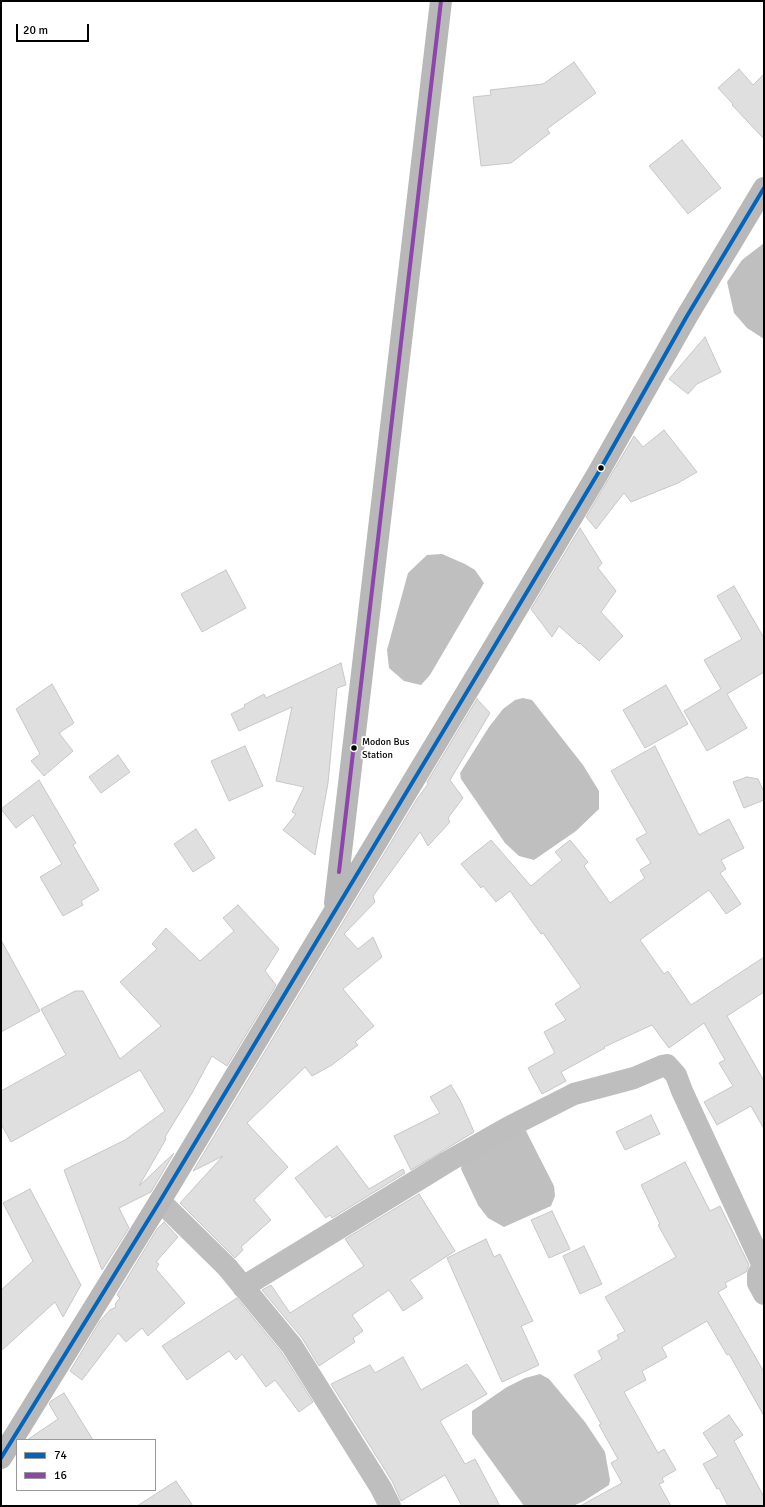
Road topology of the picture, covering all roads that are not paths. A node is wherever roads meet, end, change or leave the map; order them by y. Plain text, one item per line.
1 (441, 1) edge
2 (764, 188) edge
3 (334, 910) junction
4 (160, 1201) junction
5 (764, 1266) edge
6 (243, 1287) junction
7 (764, 1294) edge
8 (1, 1458) edge
9 (390, 1506) edge

1 - 3 main road
2 - 3 main road
3 - 4 main road
4 - 6 street
4 - 8 main road
5 - 6 street
5 - 7 street
6 - 9 street

